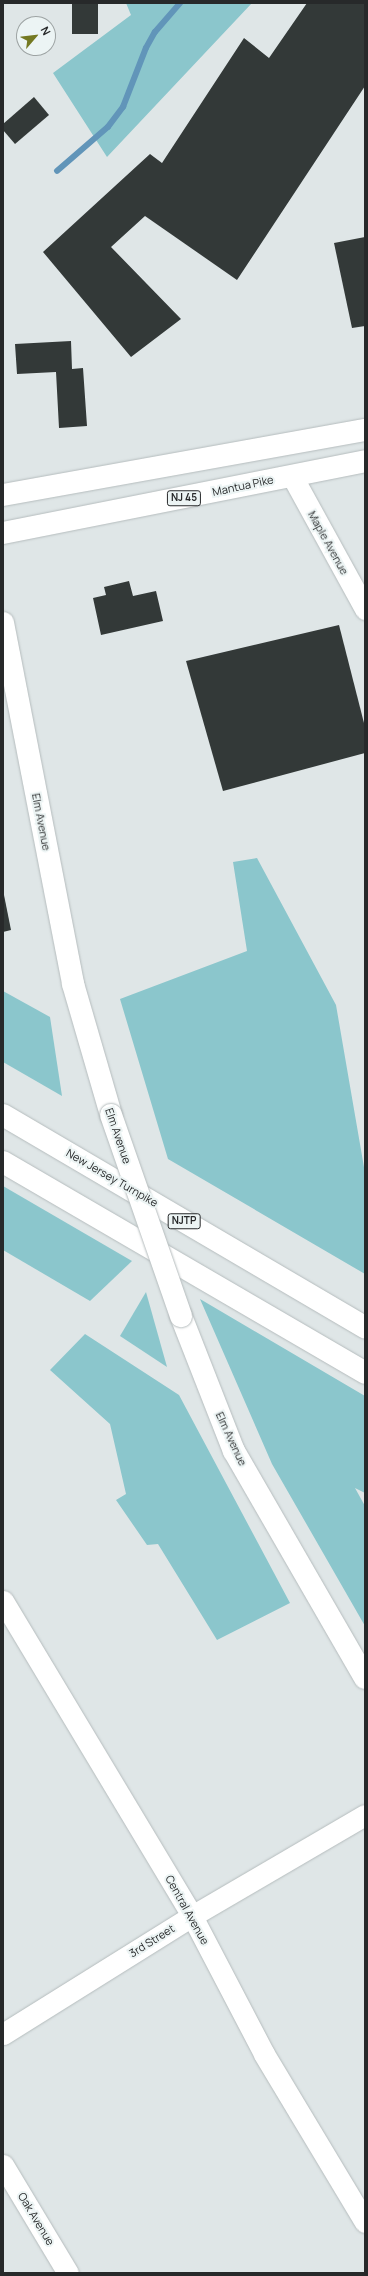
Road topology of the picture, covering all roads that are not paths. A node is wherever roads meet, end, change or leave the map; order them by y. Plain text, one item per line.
1 (365, 430) edge
2 (365, 461) edge
3 (292, 476) junction
4 (3, 495) edge
5 (3, 533) edge
6 (365, 609) edge
7 (3, 623) edge
8 (9, 690) edge
9 (3, 1115) edge
10 (3, 1162) edge
11 (365, 1327) edge
12 (365, 1373) edge
13 (3, 1601) edge
14 (365, 1678) edge
15 (365, 1815) edge
16 (192, 1916) junction
17 (3, 2034) edge
18 (3, 2165) edge
19 (365, 2222) edge
20 (68, 2273) edge

1 - 4 main road
2 - 3 main road, Mantua Pike / NJ 45
3 - 5 main road, Mantua Pike / NJ 45
3 - 6 street, Maple Avenue
7 - 8 main road, Elm Avenue
8 - 14 main road, Elm Avenue, bridge
9 - 11 main road, New Jersey Turnpike / NJTP
10 - 12 main road
13 - 16 street, Central Avenue
15 - 16 street, 3rd Street
16 - 17 street, 3rd Street
16 - 19 street, Central Avenue
18 - 20 street, Oak Avenue

